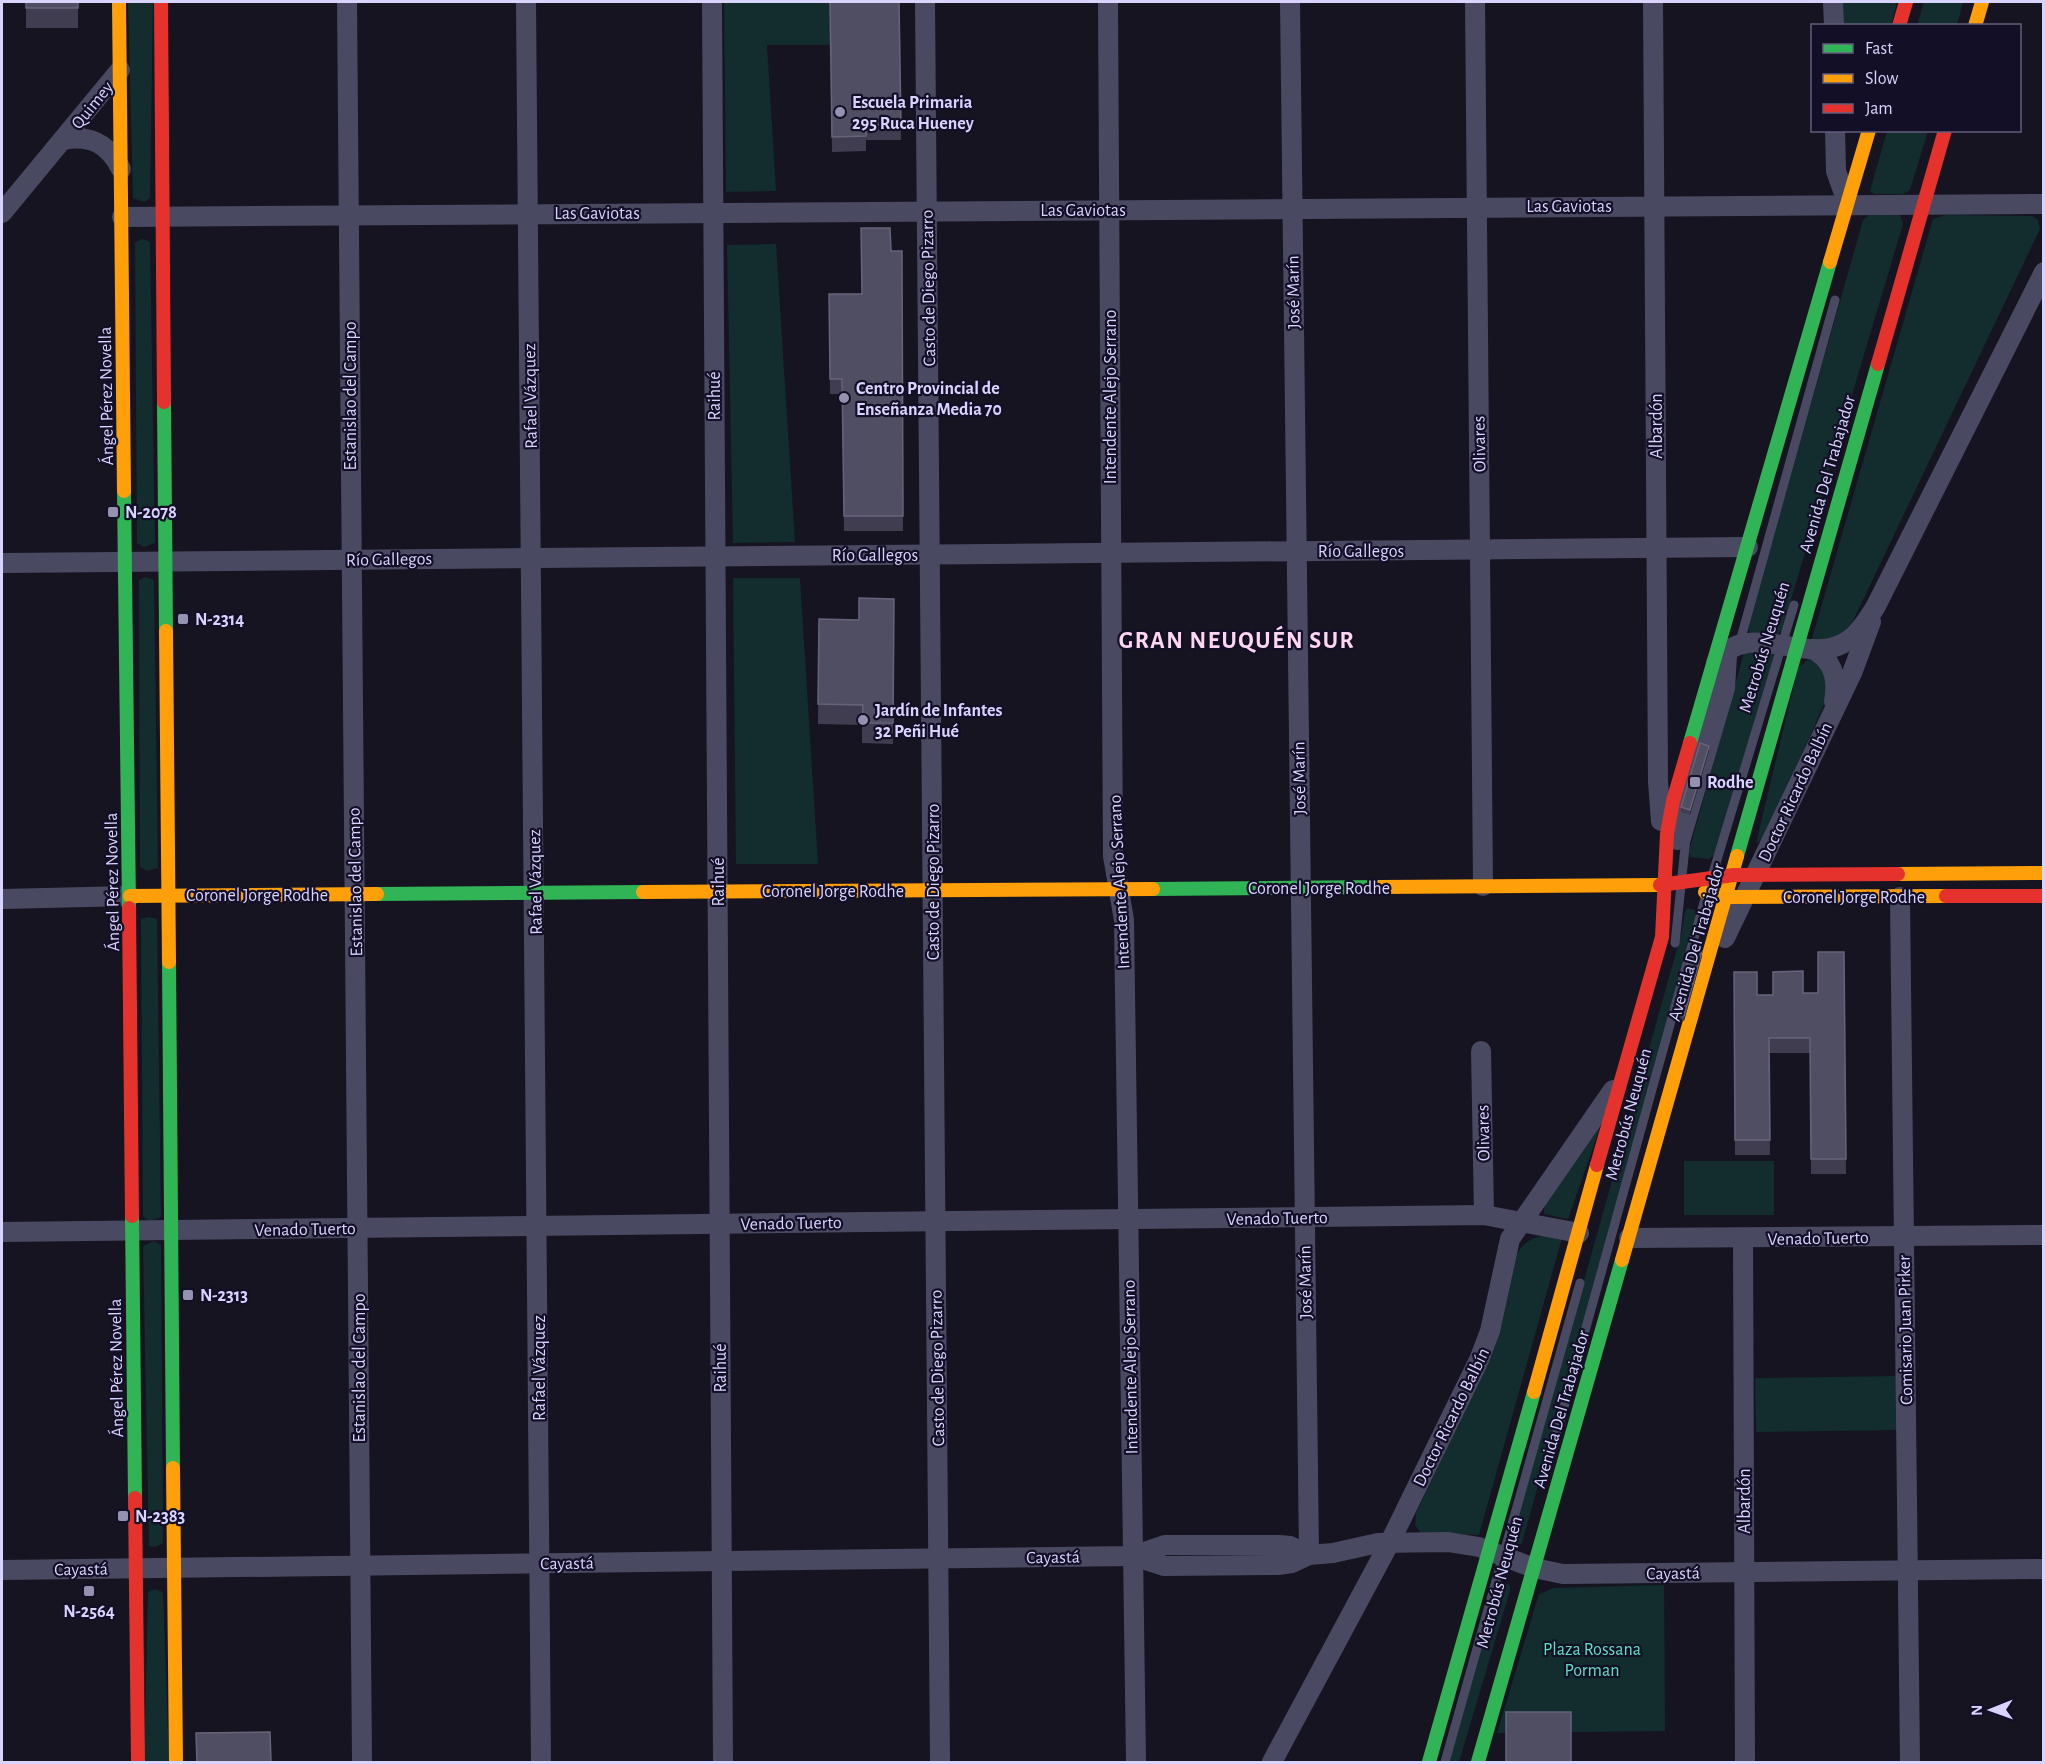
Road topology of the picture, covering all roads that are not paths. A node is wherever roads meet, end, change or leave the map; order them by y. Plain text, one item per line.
1 (119, 2) edge
2 (161, 2) edge
3 (347, 2) edge
4 (526, 2) edge
5 (712, 2) edge
6 (925, 2) edge
7 (1108, 2) edge
8 (1290, 2) edge
9 (1475, 2) edge
10 (1653, 2) edge
11 (1833, 2) edge
12 (1906, 2) edge
13 (1982, 2) edge
14 (1834, 24) edge
15 (1900, 24) edge
16 (1976, 24) edge
17 (120, 70) junction
18 (1835, 132) edge
19 (1869, 132) edge
20 (1944, 132) edge
21 (63, 140) junction
22 (122, 169) junction
23 (1858, 204) junction
24 (1915, 204) junction
25 (2043, 204) edge
26 (1655, 206) junction
27 (1477, 207) junction
28 (1292, 208) junction
29 (1109, 210) junction
30 (927, 211) junction
31 (713, 212) junction
32 (2, 213) edge
33 (528, 214) junction
34 (349, 215) junction
35 (163, 216) junction
36 (122, 217) junction
37 (2043, 273) edge
38 (1838, 288) dead end
39 (1748, 547) junction
40 (1658, 548) junction
41 (1480, 550) junction
42 (1297, 551) junction
43 (1112, 553) junction
44 (930, 555) junction
45 (716, 556) junction
46 (532, 558) junction
47 (352, 560) junction
48 (166, 561) junction
49 (126, 562) junction
50 (2, 563) edge
51 (1798, 590) dead end
52 (1876, 606) junction
53 (1739, 645) junction
54 (1797, 647) junction
55 (1713, 668) junction
56 (1828, 722) junction
57 (1673, 844) junction
58 (2043, 873) edge
59 (1734, 875) junction
60 (1756, 875) junction
61 (1711, 879) junction
62 (1665, 885) junction
63 (1483, 886) junction
64 (1682, 886) junction
65 (1300, 888) junction
66 (1118, 889) junction
67 (933, 890) junction
68 (718, 892) junction
69 (535, 893) junction
70 (1707, 893) junction
71 (355, 894) junction
72 (130, 896) junction
73 (169, 896) junction
74 (2043, 896) edge
75 (1737, 897) junction
76 (1900, 897) junction
77 (2, 899) edge
78 (1672, 954) dead end
79 (1706, 975) joint
80 (1676, 1046) joint
81 (1481, 1051) dead end
82 (1624, 1074) junction
83 (1484, 1215) junction
84 (1305, 1217) junction
85 (1128, 1220) junction
86 (1520, 1221) junction
87 (936, 1222) junction
88 (720, 1224) junction
89 (538, 1226) junction
90 (358, 1228) junction
91 (171, 1230) junction
92 (133, 1231) junction
93 (2, 1232) edge
94 (1579, 1233) junction
95 (2043, 1235) edge
96 (1904, 1236) junction
97 (1629, 1238) junction
98 (1743, 1239) junction
99 (1582, 1276) dead end
100 (1547, 1467) dead end
101 (1390, 1542) junction
102 (1309, 1555) junction
103 (1133, 1556) junction
104 (939, 1558) junction
105 (1515, 1560) junction
106 (722, 1561) junction
107 (540, 1563) junction
108 (360, 1566) junction
109 (174, 1568) junction
110 (136, 1569) junction
111 (2043, 1569) edge
112 (2, 1570) edge
113 (1908, 1570) junction
114 (1744, 1572) junction
115 (138, 1762) edge
116 (176, 1762) edge
117 (362, 1762) edge
118 (542, 1762) edge
119 (723, 1762) edge
120 (940, 1762) edge
121 (1136, 1762) edge
122 (1272, 1762) edge
123 (1429, 1762) edge
124 (1444, 1762) edge
125 (1478, 1762) edge
126 (1745, 1762) edge
127 (1910, 1762) edge

1 - 17 main road, Ángel Pérez Novella
2 - 35 main road
3 - 34 street, Estanislao del Campo
4 - 33 street, Rafael Vázquez
5 - 31 street, Raihué
6 - 30 street, Casto de Diego Pizarro
7 - 29 street, Intendente Alejo Serrano
8 - 28 street, José Marín
9 - 27 street, Olivares
10 - 26 street, Albardón
11 - 14 street
12 - 15 main road
13 - 16 main road
17 - 21 street, Quimey
17 - 22 main road, Ángel Pérez Novella
18 - 23 street
19 - 23 main road, Avenida Del Trabajador
20 - 24 main road, Avenida Del Trabajador
21 - 22 street, Quimey
21 - 32 street, Quimey
22 - 36 main road, Ángel Pérez Novella
23 - 24 street, Las Gaviotas
23 - 26 street, Las Gaviotas
23 - 39 main road, Avenida Del Trabajador
24 - 25 street, Las Gaviotas
24 - 54 main road, Avenida Del Trabajador
26 - 27 street, Las Gaviotas
26 - 40 street, Albardón
27 - 28 street, Las Gaviotas
27 - 41 street, Olivares
28 - 29 street, Las Gaviotas
28 - 42 street, José Marín
29 - 30 street, Las Gaviotas
29 - 43 street, Intendente Alejo Serrano
30 - 31 street, Las Gaviotas
30 - 44 street, Casto de Diego Pizarro
31 - 33 street, Las Gaviotas
31 - 45 street, Raihué
33 - 34 street, Las Gaviotas
33 - 46 street, Rafael Vázquez
34 - 35 street, Las Gaviotas
34 - 47 street, Estanislao del Campo
35 - 36 street, Las Gaviotas
35 - 48 main road
36 - 49 main road, Ángel Pérez Novella
37 - 52 street, Doctor Ricardo Balbín
38 - 53 lane, Metrobús Neuquén
39 - 40 street, Río Gallegos
39 - 55 main road, Avenida Del Trabajador
40 - 41 street, Río Gallegos
40 - 57 street, Albardón
41 - 42 street, Río Gallegos
41 - 63 street, Olivares
42 - 43 street, Río Gallegos
42 - 65 street, José Marín
43 - 44 street, Río Gallegos
43 - 66 street, Intendente Alejo Serrano
44 - 45 street, Río Gallegos
44 - 67 street, Casto de Diego Pizarro
45 - 46 street, Río Gallegos
45 - 68 street, Raihué
46 - 47 street, Río Gallegos
46 - 69 street, Rafael Vázquez
47 - 48 street, Río Gallegos
47 - 71 street, Estanislao del Campo
48 - 49 street, Río Gallegos
48 - 73 main road
49 - 50 street, Río Gallegos
49 - 72 main road, Ángel Pérez Novella
51 - 54 lane, Metrobús Neuquén
52 - 54 street, Doctor Ricardo Balbín
52 - 56 street, Doctor Ricardo Balbín
53 - 54 street, Doctor Ricardo Balbín
53 - 55 street
53 - 64 lane, Metrobús Neuquén
54 - 56 street
54 - 59 main road, Avenida Del Trabajador
54 - 61 lane, Metrobús Neuquén
55 - 57 main road, Avenida Del Trabajador
56 - 60 street, Doctor Ricardo Balbín
57 - 57 street
57 - 62 main road, Avenida Del Trabajador
58 - 60 main road, Coronel Jorge Rodhe
59 - 60 main road, Coronel Jorge Rodhe
59 - 61 main road, Coronel Jorge Rodhe
59 - 75 main road, Avenida Del Trabajador
60 - 75 street, Doctor Ricardo Balbín
61 - 64 main road, Coronel Jorge Rodhe
61 - 70 lane, Metrobús Neuquén
62 - 63 main road, Coronel Jorge Rodhe
62 - 64 main road, Coronel Jorge Rodhe
62 - 82 main road, Avenida Del Trabajador
63 - 65 main road, Coronel Jorge Rodhe
64 - 70 main road, Coronel Jorge Rodhe
64 - 78 lane, Metrobús Neuquén
65 - 66 main road, Coronel Jorge Rodhe
65 - 84 street, José Marín
66 - 67 main road, Coronel Jorge Rodhe
66 - 85 street, Intendente Alejo Serrano
67 - 68 main road, Coronel Jorge Rodhe
67 - 87 street, Casto de Diego Pizarro
68 - 69 main road, Coronel Jorge Rodhe
68 - 88 street, Raihué
69 - 71 main road, Coronel Jorge Rodhe
69 - 89 street, Rafael Vázquez
70 - 75 main road, Coronel Jorge Rodhe
70 - 100 lane, Metrobús Neuquén
71 - 73 main road, Coronel Jorge Rodhe
71 - 90 street, Estanislao del Campo
72 - 73 main road, Coronel Jorge Rodhe
72 - 77 street, Coronel Jorge Rodhe
72 - 92 main road, Ángel Pérez Novella
73 - 91 main road
74 - 76 main road, Coronel Jorge Rodhe
75 - 76 main road, Coronel Jorge Rodhe
75 - 79 street, Doctor Ricardo Balbín
76 - 96 street, Comisario Juan Pirker
79 - 97 main road, Avenida Del Trabajador
80 - 80 street
81 - 83 street, Olivares
82 - 86 street, Doctor Ricardo Balbín
82 - 94 main road, Avenida Del Trabajador
83 - 84 street, Venado Tuerto
83 - 86 street, Venado Tuerto
84 - 85 street, Venado Tuerto
84 - 102 street, José Marín
85 - 87 street, Venado Tuerto
85 - 103 street, Intendente Alejo Serrano
86 - 94 street, Venado Tuerto
86 - 101 street, Doctor Ricardo Balbín
87 - 88 street, Venado Tuerto
87 - 104 street, Casto de Diego Pizarro
88 - 89 street, Venado Tuerto
88 - 106 street, Raihué
89 - 90 street, Venado Tuerto
89 - 107 street, Rafael Vázquez
90 - 91 street, Venado Tuerto
90 - 108 street, Estanislao del Campo
91 - 92 street, Venado Tuerto
91 - 109 main road
92 - 93 street, Venado Tuerto
92 - 110 main road, Ángel Pérez Novella
94 - 105 main road, Avenida Del Trabajador
95 - 96 street, Venado Tuerto
96 - 98 street, Venado Tuerto
96 - 113 street, Comisario Juan Pirker
97 - 98 street, Venado Tuerto
97 - 105 main road, Avenida Del Trabajador
98 - 114 street, Albardón
99 - 105 lane, Metrobús Neuquén
101 - 102 street, Cayastá
101 - 105 street, Cayastá
101 - 122 street, Doctor Ricardo Balbín
102 - 103 street, Cayastá
103 - 104 street, Cayastá
103 - 121 street, Intendente Alejo Serrano
104 - 106 street, Cayastá
104 - 120 street, Casto de Diego Pizarro
105 - 114 street, Cayastá
105 - 123 main road, Avenida Del Trabajador
105 - 124 lane, Metrobús Neuquén
105 - 125 main road, Avenida Del Trabajador
106 - 107 street, Cayastá
106 - 119 street, Raihué
107 - 108 street, Cayastá
107 - 118 street, Rafael Vázquez
108 - 109 street, Cayastá
108 - 117 street, Estanislao del Campo
109 - 110 street, Cayastá
109 - 116 main road
110 - 112 street, Cayastá
110 - 115 main road, Ángel Pérez Novella
111 - 113 street, Cayastá
113 - 114 street, Cayastá
113 - 127 street, Comisario Juan Pirker
114 - 126 street, Albardón

